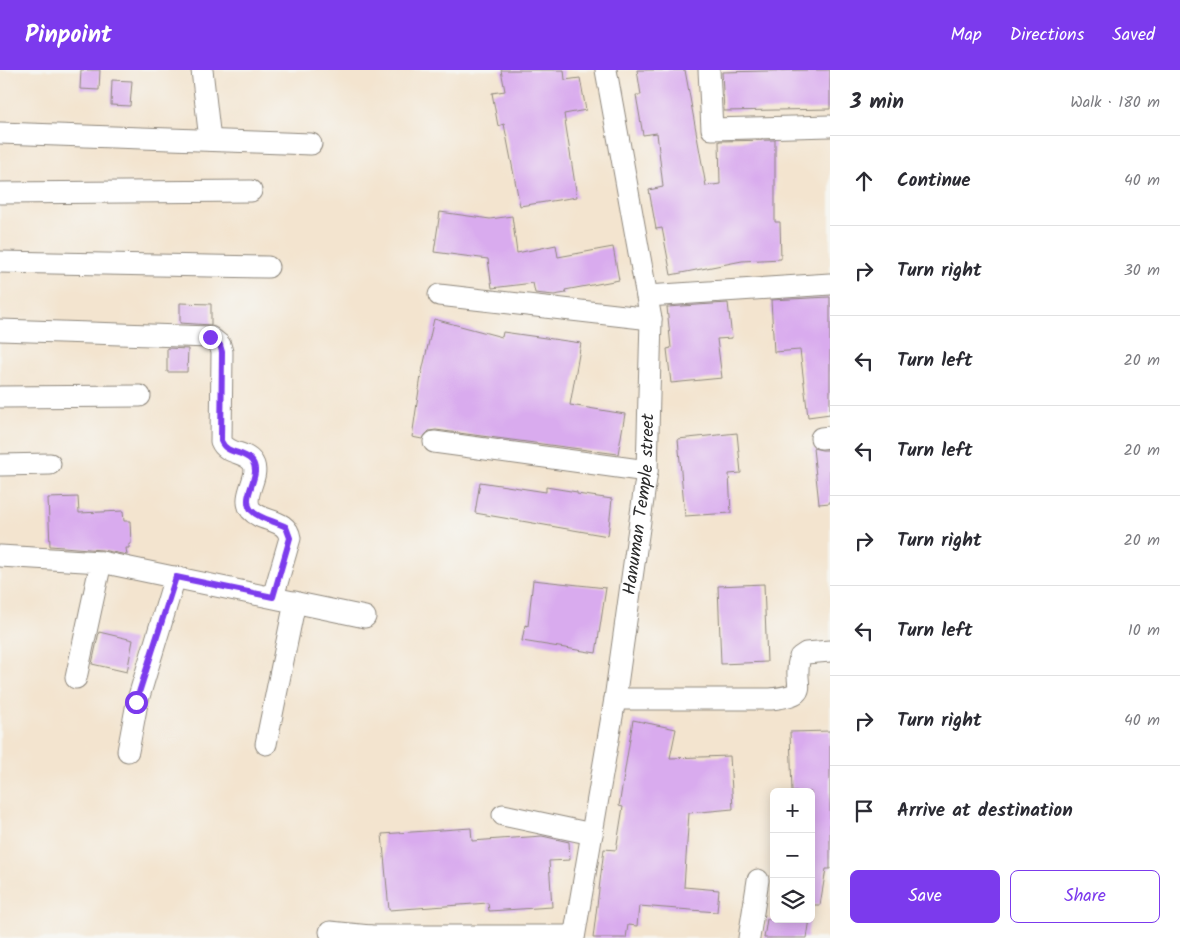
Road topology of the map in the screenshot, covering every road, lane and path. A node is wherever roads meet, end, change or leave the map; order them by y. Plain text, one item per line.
1 (202, 70) edge
2 (606, 70) edge
3 (709, 70) edge
4 (830, 126) edge
5 (0, 133) edge
6 (210, 140) junction
7 (311, 144) dead end
8 (251, 191) dead end
9 (0, 193) edge
10 (0, 262) edge
11 (268, 267) dead end
12 (830, 284) edge
13 (439, 295) dead end
14 (647, 296) junction
15 (651, 319) junction
16 (0, 330) edge
17 (140, 396) dead end
18 (0, 397) edge
19 (434, 442) dead end
20 (50, 464) dead end
21 (0, 465) edge
22 (647, 471) junction
23 (0, 556) edge
24 (101, 562) junction
25 (176, 577) junction
26 (273, 597) junction
27 (295, 602) junction
28 (365, 617) dead end
29 (830, 650) edge
30 (76, 678) dead end
31 (615, 699) junction
32 (266, 744) dead end
33 (128, 751) dead end
34 (503, 815) dead end
35 (592, 834) junction
36 (758, 880) dead end
37 (330, 932) dead end
38 (370, 937) edge
39 (574, 937) edge
40 (749, 938) edge

1 - 6 street
2 - 14 street, Hanuman Temple street
3 - 4 street
5 - 6 street
6 - 7 street
8 - 9 street
10 - 11 street
12 - 14 street
13 - 15 street
14 - 15 street, Hanuman Temple street
15 - 22 street, Hanuman Temple street
16 - 26 street
17 - 18 street
19 - 22 street
20 - 21 street
22 - 31 street, Hanuman Temple street
23 - 24 street
24 - 25 street
24 - 30 street
25 - 26 street
25 - 33 street
26 - 27 street
27 - 28 street
27 - 32 street
29 - 31 street
31 - 35 street, Hanuman Temple street
34 - 35 street
35 - 39 street, Hanuman Temple street
36 - 40 street
37 - 38 street
38 - 39 street

